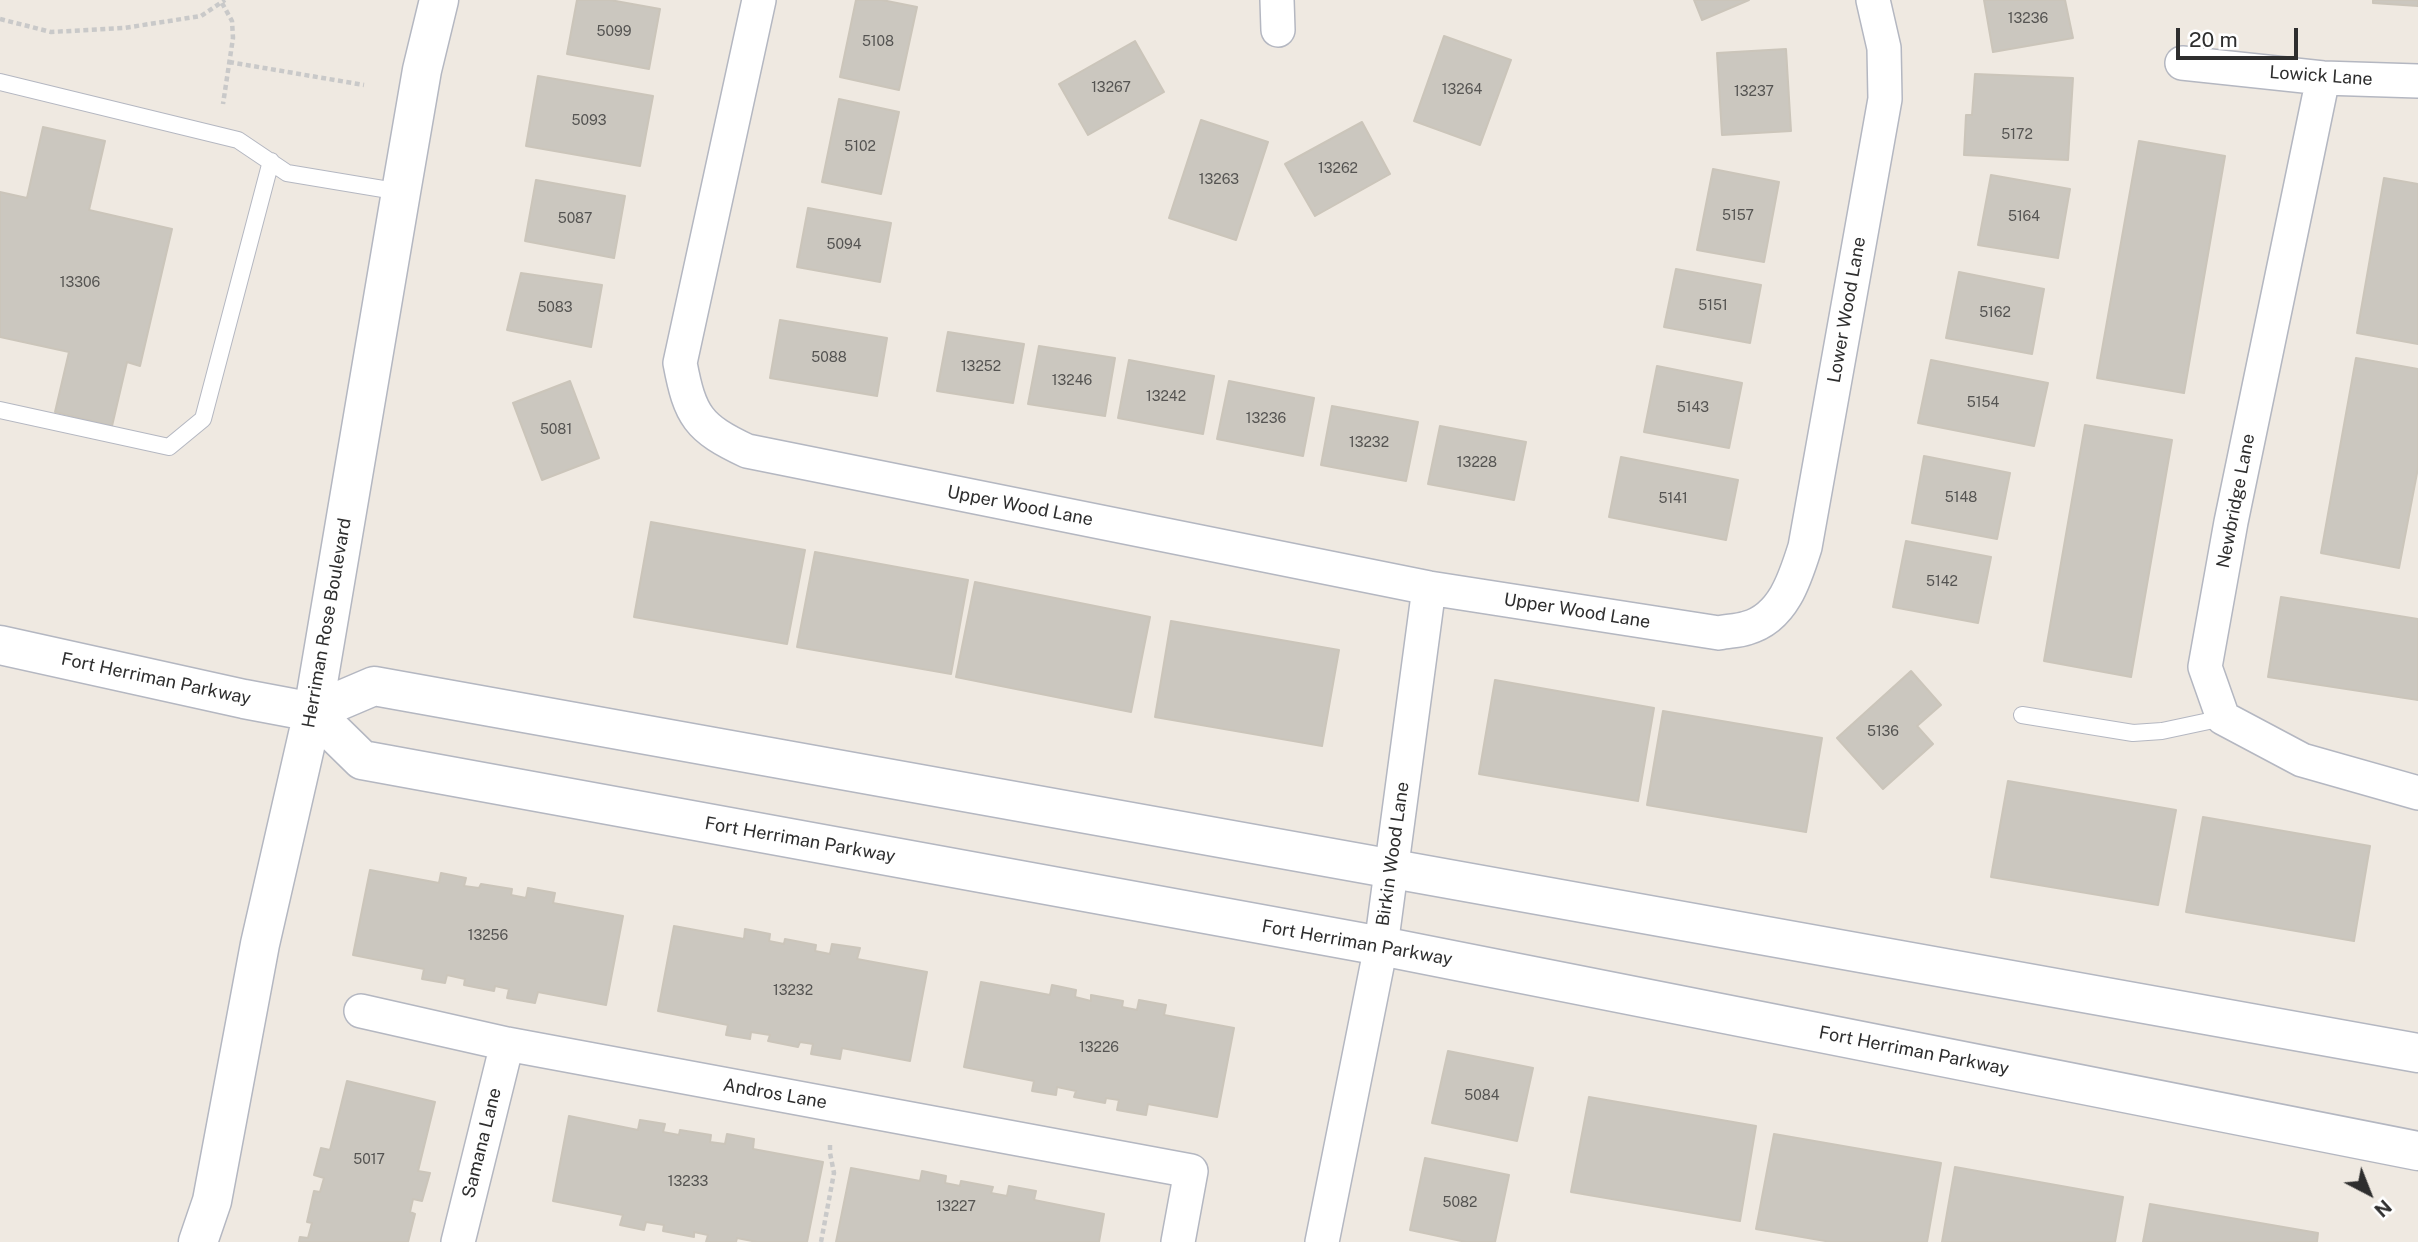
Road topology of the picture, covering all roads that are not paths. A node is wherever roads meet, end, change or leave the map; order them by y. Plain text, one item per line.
1 (439, 0) edge
2 (759, 0) edge
3 (1873, 0) edge
4 (2182, 63) dead end
5 (2323, 78) junction
6 (2418, 81) edge
7 (0, 82) edge
8 (271, 161) junction
9 (401, 192) junction
10 (0, 410) edge
11 (1429, 588) junction
12 (1773, 613) joint
13 (0, 645) edge
14 (313, 712) junction
15 (2022, 715) dead end
16 (2223, 718) junction
17 (2418, 793) edge
18 (1392, 868) junction
19 (1381, 946) junction
20 (361, 1011) dead end
21 (507, 1044) junction
22 (2418, 1053) edge
23 (2418, 1151) edge
24 (198, 1242) edge
25 (458, 1242) edge
26 (1178, 1242) edge
27 (1322, 1242) edge

1 - 9 street, Herriman Rose Boulevard
2 - 11 street, Upper Wood Lane
3 - 12 street, Lower Wood Lane
4 - 5 street, Lowick Lane
5 - 6 street, Lowick Lane
5 - 16 street, Newbridge Lane
7 - 8 lane
8 - 9 lane
8 - 10 lane
9 - 14 street, Herriman Rose Boulevard
11 - 12 street, Upper Wood Lane
11 - 18 street, Birkin Wood Lane
13 - 14 street, Fort Herriman Parkway
14 - 18 street
14 - 19 street, Fort Herriman Parkway
14 - 24 street, Herriman Rose Boulevard
15 - 16 lane
16 - 17 street
18 - 19 street, Birkin Wood Lane
18 - 22 street
19 - 23 street, Fort Herriman Parkway
19 - 27 street, Birkin Wood Lane
20 - 21 street, Andros Lane
21 - 25 street, Samana Lane
21 - 26 street, Andros Lane

